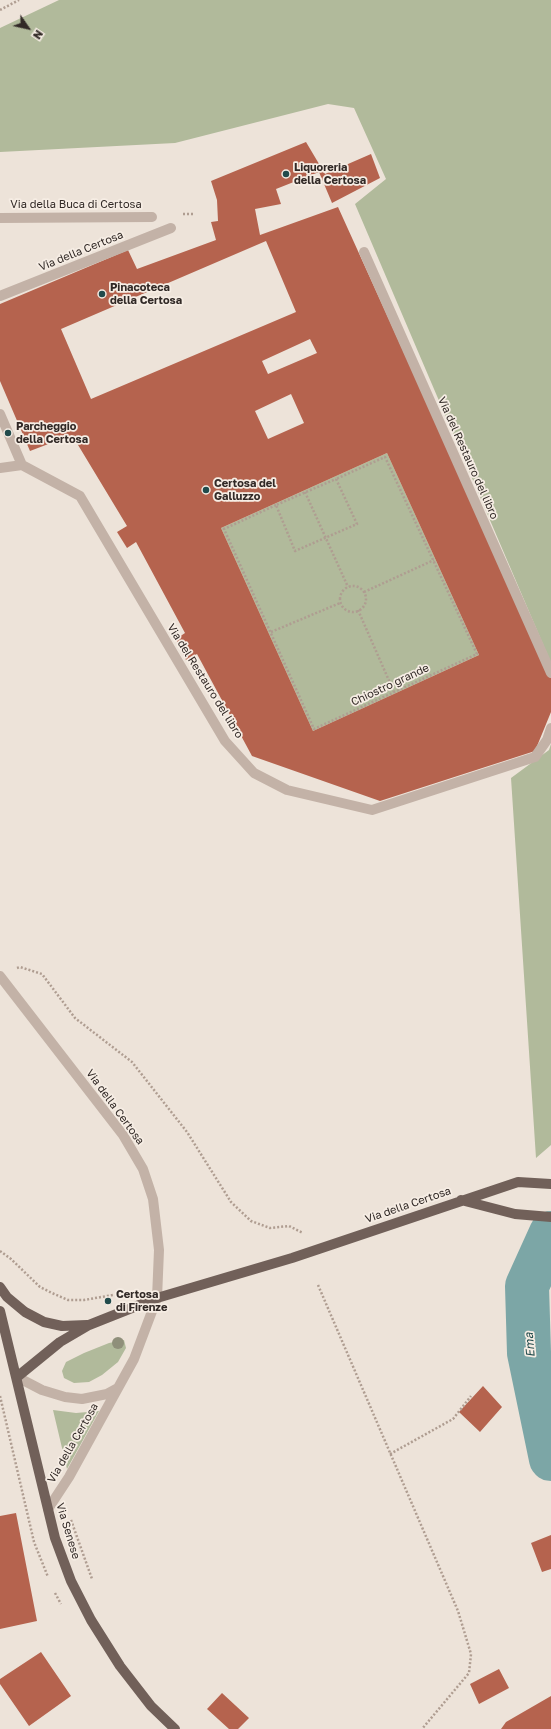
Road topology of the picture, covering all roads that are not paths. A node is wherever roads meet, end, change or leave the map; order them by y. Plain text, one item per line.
1 (152, 217) dead end
2 (0, 218) edge
3 (171, 228) dead end
4 (364, 252) dead end
5 (0, 296) edge
6 (0, 414) edge
7 (22, 466) junction
8 (0, 468) edge
9 (551, 673) edge
10 (551, 728) edge
11 (0, 976) edge
12 (551, 1184) edge
13 (461, 1200) junction
14 (551, 1217) edge
15 (0, 1287) edge
16 (157, 1298) junction
17 (0, 1312) edge
18 (89, 1325) junction
19 (17, 1377) junction
20 (118, 1388) junction
21 (48, 1509) junction
22 (175, 1729) edge

1 - 2 street, Via della Buca di Certosa
3 - 5 street, Via della Certosa
4 - 9 street, Via del Restauro del libro
6 - 7 street
7 - 8 street
7 - 10 street, Via del Restauro del libro
11 - 16 street, Via della Certosa
12 - 13 main road, Via della Certosa
13 - 14 main road, Via della Certosa
13 - 16 main road, Via della Certosa
15 - 18 main road, Via della Certosa
16 - 18 main road, Via della Certosa
16 - 20 street, Via della Certosa
17 - 19 main road, Via Senese
18 - 19 main road, Via della Certosa
19 - 20 street, Via della Certosa
19 - 21 main road, Via Senese
20 - 21 street, Via della Certosa
21 - 22 main road, Via Senese

